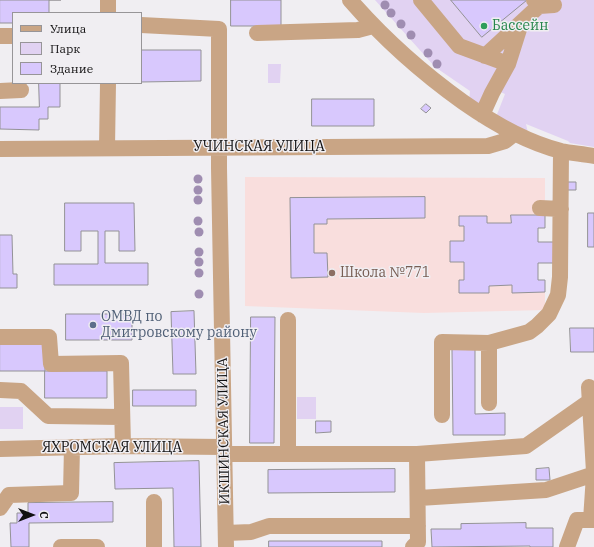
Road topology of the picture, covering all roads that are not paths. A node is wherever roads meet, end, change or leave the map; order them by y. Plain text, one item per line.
1 (108, 0) edge
2 (350, 0) edge
3 (421, 0) edge
4 (542, 4) edge
5 (108, 12) edge
6 (521, 23) junction
7 (142, 25) edge
8 (373, 26) junction
9 (257, 33) dead end
10 (0, 36) edge
11 (12, 36) edge
12 (485, 56) junction
13 (508, 64) junction
14 (108, 84) edge
15 (21, 90) dead end
16 (0, 91) edge
17 (482, 115) junction
18 (514, 134) junction
19 (219, 147) junction
20 (107, 148) junction
21 (0, 149) edge
22 (561, 151) junction
23 (594, 156) edge
24 (540, 208) dead end
25 (561, 208) junction
26 (288, 320) dead end
27 (0, 337) edge
28 (489, 343) junction
29 (592, 389) edge
30 (0, 390) edge
31 (489, 403) dead end
32 (442, 414) dead end
33 (121, 417) junction
34 (123, 446) junction
35 (72, 447) junction
36 (0, 449) edge
37 (224, 451) junction
38 (288, 454) junction
39 (417, 454) junction
40 (594, 474) edge
41 (419, 498) junction
42 (154, 502) dead end
43 (0, 508) edge
44 (592, 520) edge
45 (418, 526) junction
46 (226, 540) edge
47 (417, 545) edge
48 (61, 547) edge
49 (97, 547) edge
50 (154, 547) edge
51 (567, 547) edge

1 - 5 street
2 - 8 street
3 - 12 street
4 - 6 street
6 - 12 street
6 - 13 street
7 - 19 street, ИКШИНСКАЯ УЛИЦА
8 - 9 street
8 - 17 street
10 - 11 street
12 - 13 street
13 - 17 street
14 - 20 street
15 - 16 street
17 - 18 street
18 - 19 street, УЧИНСКАЯ УЛИЦА
18 - 22 street
19 - 20 street, УЧИНСКАЯ УЛИЦА
19 - 37 street, ИКШИНСКАЯ УЛИЦА
20 - 21 street, УЧИНСКАЯ УЛИЦА
22 - 23 street
22 - 25 street
24 - 25 street
25 - 28 street
26 - 38 street
27 - 33 street
28 - 31 street
28 - 32 street
29 - 39 street, ЯХРОМСКАЯ УЛИЦА
29 - 40 street
30 - 33 street
33 - 34 street
34 - 35 street, ЯХРОМСКАЯ УЛИЦА
34 - 37 street, ЯХРОМСКАЯ УЛИЦА
35 - 36 street, ЯХРОМСКАЯ УЛИЦА
35 - 43 street
37 - 38 street, ЯХРОМСКАЯ УЛИЦА
37 - 46 street, ИКШИНСКАЯ УЛИЦА
38 - 39 street, ЯХРОМСКАЯ УЛИЦА
39 - 41 street
40 - 41 street
40 - 44 street
41 - 45 street
42 - 50 street
44 - 51 street
45 - 46 street
45 - 47 street
48 - 49 street

